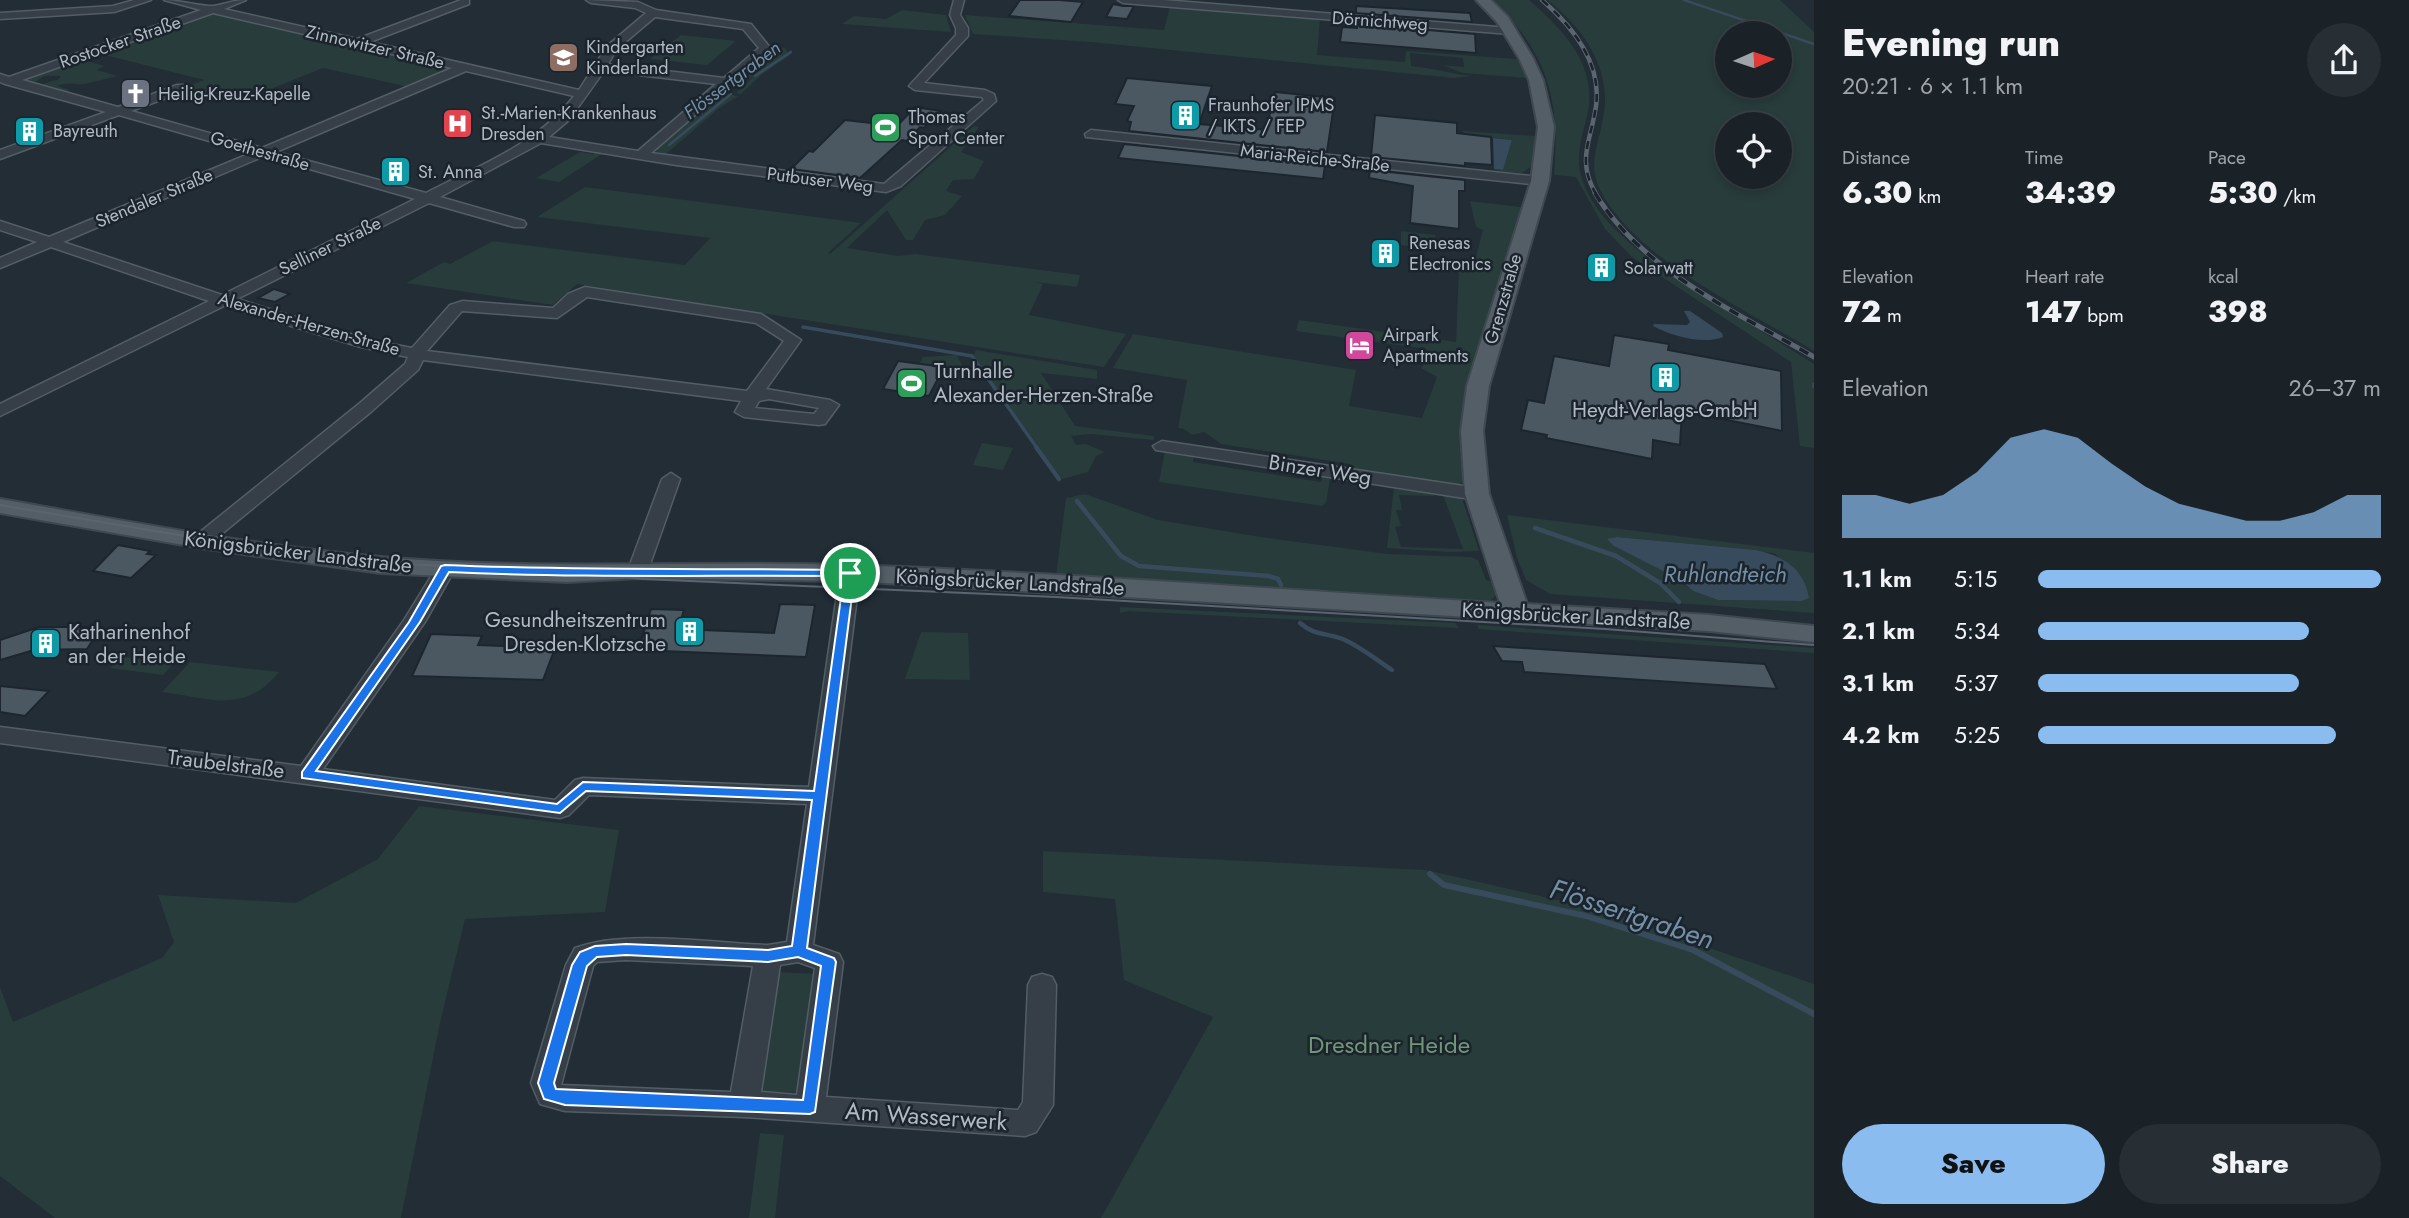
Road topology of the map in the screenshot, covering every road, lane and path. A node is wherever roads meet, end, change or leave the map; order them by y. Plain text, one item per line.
1 (146, 0) edge
2 (169, 0) edge
3 (241, 0) edge
4 (591, 0) edge
5 (959, 0) edge
6 (1123, 0) edge
7 (1483, 0) edge
8 (462, 1) edge
9 (212, 10) junction
10 (653, 13) junction
11 (0, 16) edge
12 (1510, 31) junction
13 (358, 43) junction
14 (463, 68) junction
15 (598, 72) junction
16 (3, 81) edge
17 (728, 82) junction
18 (181, 88) dead end
19 (717, 91) junction
20 (581, 94) junction
21 (117, 111) junction
22 (1091, 134) dead end
23 (539, 139) junction
24 (264, 152) junction
25 (642, 154) junction
26 (0, 155) edge
27 (1540, 181) junction
28 (428, 198) junction
29 (519, 224) dead end
30 (0, 225) edge
31 (49, 242) junction
32 (0, 262) edge
33 (222, 300) junction
34 (416, 354) junction
35 (0, 411) edge
36 (1162, 446) dead end
37 (671, 480) dead end
38 (1477, 494) junction
39 (0, 506) edge
40 (201, 541) junction
41 (445, 569) junction
42 (638, 570) junction
43 (850, 573) junction
44 (1516, 612) junction
45 (1814, 634) edge
46 (0, 735) edge
47 (307, 775) junction
48 (820, 796) junction
49 (799, 951) junction
50 (768, 956) junction
51 (1042, 985) dead end
52 (744, 1104) junction
53 (810, 1107) junction

1 - 11 street
2 - 9 street, Zinnowitzer Straße
3 - 9 street, Rostocker Straße
4 - 10 street
5 - 25 street, Putbuser Weg
6 - 12 street, Dörnichtweg
7 - 12 main road, Grenzstraße
8 - 13 street
9 - 13 street, Zinnowitzer Straße
9 - 16 street, Rostocker Straße
10 - 15 street, Selliner Straße
10 - 17 street
12 - 27 main road, Grenzstraße
13 - 14 street, Zinnowitzer Straße
14 - 20 street, Zinnowitzer Straße
14 - 24 street, Stendaler Straße
15 - 17 street
15 - 19 street
15 - 20 street, Selliner Straße
16 - 21 street, Goethestraße
17 - 19 street
18 - 21 street
19 - 25 street
20 - 23 street, Selliner Straße
21 - 24 street, Goethestraße
21 - 26 street
22 - 27 street, Maria-Reiche-Straße
23 - 25 street
23 - 28 street, Selliner Straße
24 - 28 street, Goethestraße
24 - 31 street, Stendaler Straße
27 - 38 main road, Grenzstraße
28 - 29 street, Goethestraße
28 - 33 street, Selliner Straße
30 - 31 street, Alexander-Herzen-Straße
31 - 32 street, Stendaler Straße
31 - 33 street, Alexander-Herzen-Straße
33 - 34 street, Alexander-Herzen-Straße
33 - 35 street, Selliner Straße
34 - 34 street, Alexander-Herzen-Straße
34 - 40 street
36 - 38 street, Binzer Weg
37 - 42 street
38 - 44 main road, Grenzstraße
39 - 40 main road, Königsbrücker Landstraße
40 - 41 main road, Königsbrücker Landstraße
41 - 42 main road, Königsbrücker Landstraße
41 - 47 street
42 - 43 main road, Königsbrücker Landstraße
43 - 44 main road, Königsbrücker Landstraße
43 - 48 street
44 - 45 main road, Königsbrücker Landstraße
46 - 47 street, Traubelstraße
47 - 48 street, Traubelstraße
48 - 49 street
49 - 50 street, Am Wasserwerk
49 - 53 street
50 - 52 street
50 - 52 street, Am Wasserwerk
51 - 53 street, Am Wasserwerk
52 - 53 street, Am Wasserwerk

